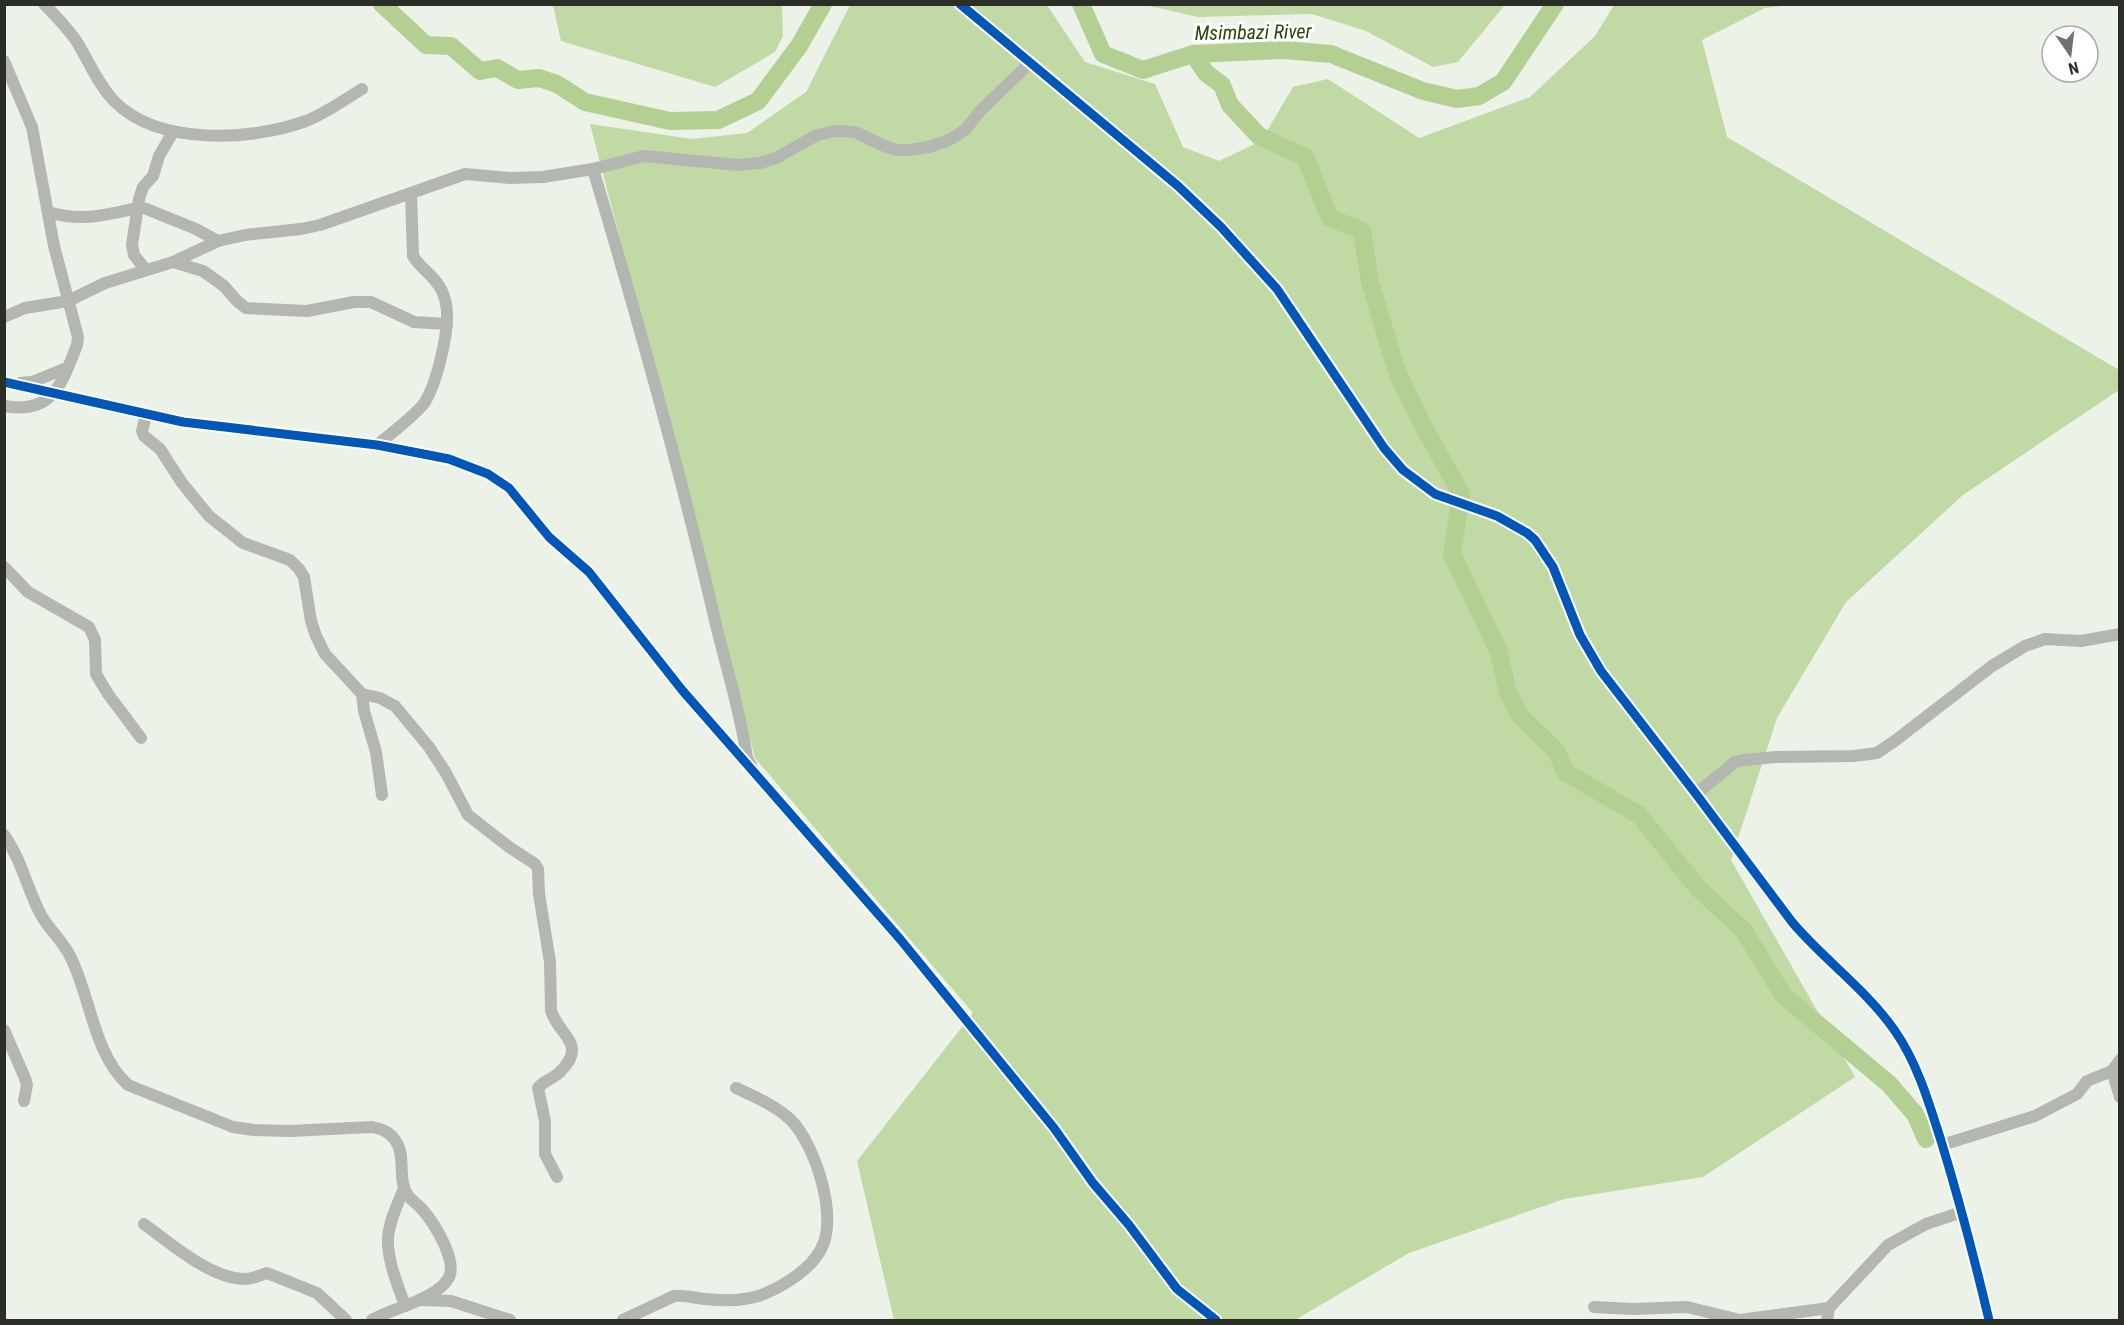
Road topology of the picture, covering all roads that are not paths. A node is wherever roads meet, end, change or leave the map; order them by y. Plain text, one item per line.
1 (44, 4) edge
2 (960, 4) edge
3 (4, 61) edge
4 (1030, 63) junction
5 (362, 89) dead end
6 (173, 132) junction
7 (593, 169) junction
8 (411, 194) junction
9 (137, 208) junction
10 (48, 212) junction
11 (218, 241) junction
12 (173, 262) junction
13 (145, 269) junction
14 (68, 301) junction
15 (4, 317) edge
16 (447, 324) junction
17 (67, 368) junction
18 (4, 381) edge
19 (55, 394) junction
20 (4, 406) edge
21 (146, 415) junction
22 (377, 445) junction
23 (4, 567) edge
24 (2120, 634) edge
25 (362, 694) junction
26 (141, 738) dead end
27 (753, 770) junction
28 (1696, 794) junction
29 (382, 795) dead end
30 (4, 835) edge
31 (4, 1030) edge
32 (2116, 1065) edge
33 (736, 1088) dead end
34 (2120, 1097) edge
35 (24, 1101) dead end
36 (1942, 1145) junction
37 (557, 1177) dead end
38 (404, 1188) junction
39 (1962, 1212) junction
40 (144, 1224) dead end
41 (418, 1300) junction
42 (405, 1306) junction
43 (1594, 1307) dead end
44 (1828, 1314) edge
45 (346, 1320) edge
46 (372, 1320) edge
47 (510, 1320) edge
48 (623, 1320) edge
49 (1216, 1320) edge
50 (1989, 1320) edge

1 - 6 street
2 - 4 street
3 - 10 street
4 - 7 street
4 - 28 street
5 - 6 street
6 - 9 street
7 - 8 street
7 - 27 street
8 - 11 street
8 - 16 street
9 - 10 street
9 - 11 street
9 - 13 street
10 - 14 street
11 - 12 street
12 - 13 street
12 - 16 street
13 - 14 street
14 - 15 street
14 - 17 street
16 - 22 street
17 - 18 street
17 - 19 street
18 - 19 street
19 - 20 street
19 - 21 street
21 - 22 street
21 - 25 street
22 - 27 street
23 - 26 street
24 - 28 street
25 - 29 street
25 - 37 street
27 - 49 street
28 - 36 street
30 - 38 street
31 - 35 street
32 - 34 street
32 - 36 street
33 - 48 street
36 - 39 street
38 - 41 street
38 - 42 street
39 - 44 street
39 - 50 street
40 - 45 street
41 - 42 street
41 - 47 street
42 - 46 street
43 - 44 street

